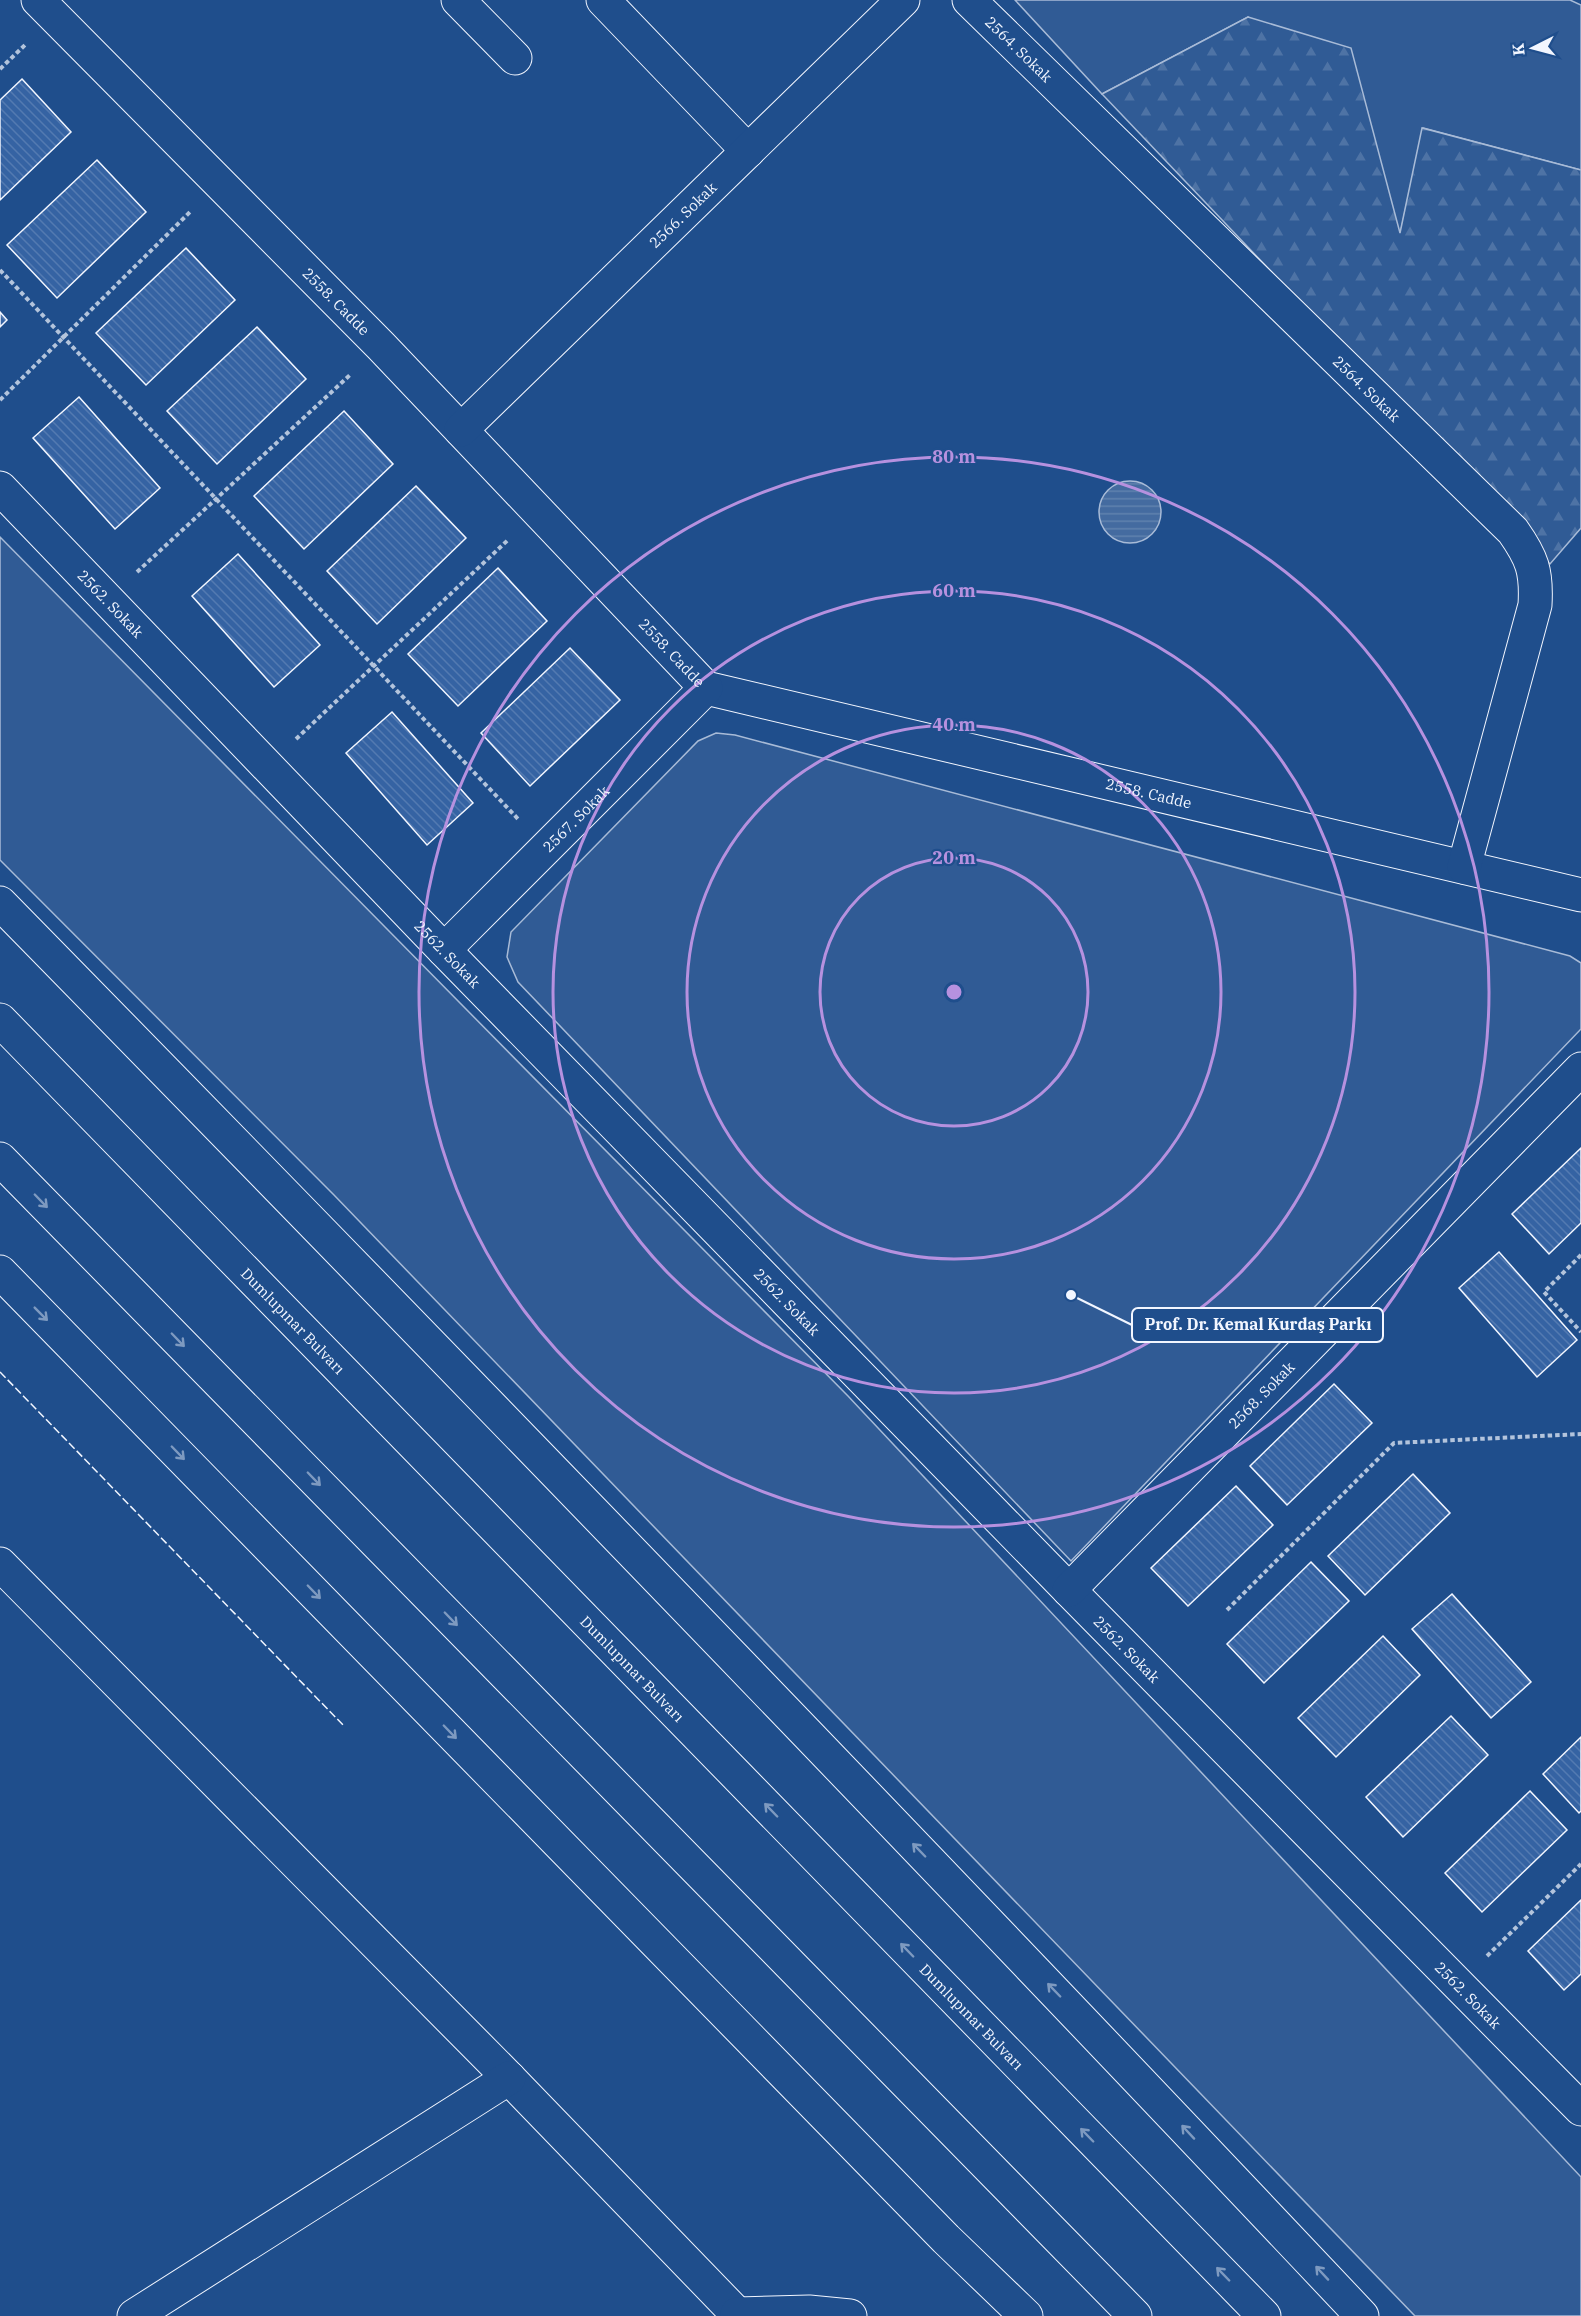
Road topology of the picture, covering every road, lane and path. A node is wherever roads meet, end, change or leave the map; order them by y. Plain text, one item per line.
1 (38, 0) edge
2 (458, 0) edge
3 (603, 0) edge
4 (903, 0) edge
5 (969, 0) edge
6 (515, 58) dead end
7 (748, 151) junction
8 (219, 183) junction
9 (0, 270) edge
10 (64, 338) junction
11 (381, 346) junction
12 (0, 400) edge
13 (461, 430) junction
14 (0, 488) edge
15 (215, 499) junction
16 (539, 511) junction
17 (108, 600) junction
18 (373, 665) junction
19 (706, 688) junction
20 (268, 767) junction
21 (546, 849) junction
22 (1464, 867) junction
23 (1580, 894) edge
24 (0, 903) edge
25 (444, 950) junction
26 (0, 1020) edge
27 (1581, 1070) edge
28 (0, 1159) edge
29 (1581, 1255) edge
30 (0, 1272) edge
31 (1581, 1332) edge
32 (1581, 1434) edge
33 (0, 1564) edge
34 (1069, 1590) junction
35 (1227, 1610) dead end
36 (1581, 1864) edge
37 (1459, 1984) junction
38 (509, 2078) junction
39 (1581, 2109) edge
40 (738, 2315) edge
41 (134, 2316) edge
42 (850, 2316) edge
43 (1026, 2316) edge
44 (1135, 2316) edge
45 (1264, 2316) edge
46 (1362, 2316) edge

1 - 8 main road, 2558. Cadde
2 - 6 main road
3 - 7 main road
4 - 7 main road, 2566. Sokak
5 - 22 main road, 2564. Sokak
7 - 13 main road, 2566. Sokak
8 - 10 path
8 - 11 main road, 2558. Cadde
9 - 10 path
10 - 12 path
10 - 15 path
11 - 13 main road, 2558. Cadde
11 - 15 path
13 - 16 main road, 2558. Cadde
14 - 17 main road, 2562. Sokak
15 - 17 path
15 - 18 path
16 - 18 path
16 - 19 main road, 2558. Cadde
17 - 20 main road, 2562. Sokak
18 - 20 path
18 - 21 path
19 - 21 main road, 2567. Sokak
19 - 22 main road, 2558. Cadde
20 - 25 main road, 2562. Sokak
21 - 25 main road, 2567. Sokak
22 - 23 main road, 2558. Cadde
46 -> 24 main road
25 - 34 main road, 2562. Sokak
45 -> 26 main road, Dumlupınar Bulvarı
27 - 34 main road, 2568. Sokak
28 -> 44 main road
29 - 31 path
30 -> 43 main road
32 - 35 path
33 - 38 main road
34 - 37 main road, 2562. Sokak
36 - 37 path
37 - 39 main road, 2562. Sokak
38 - 40 main road
38 - 41 main road
40 - 42 main road

